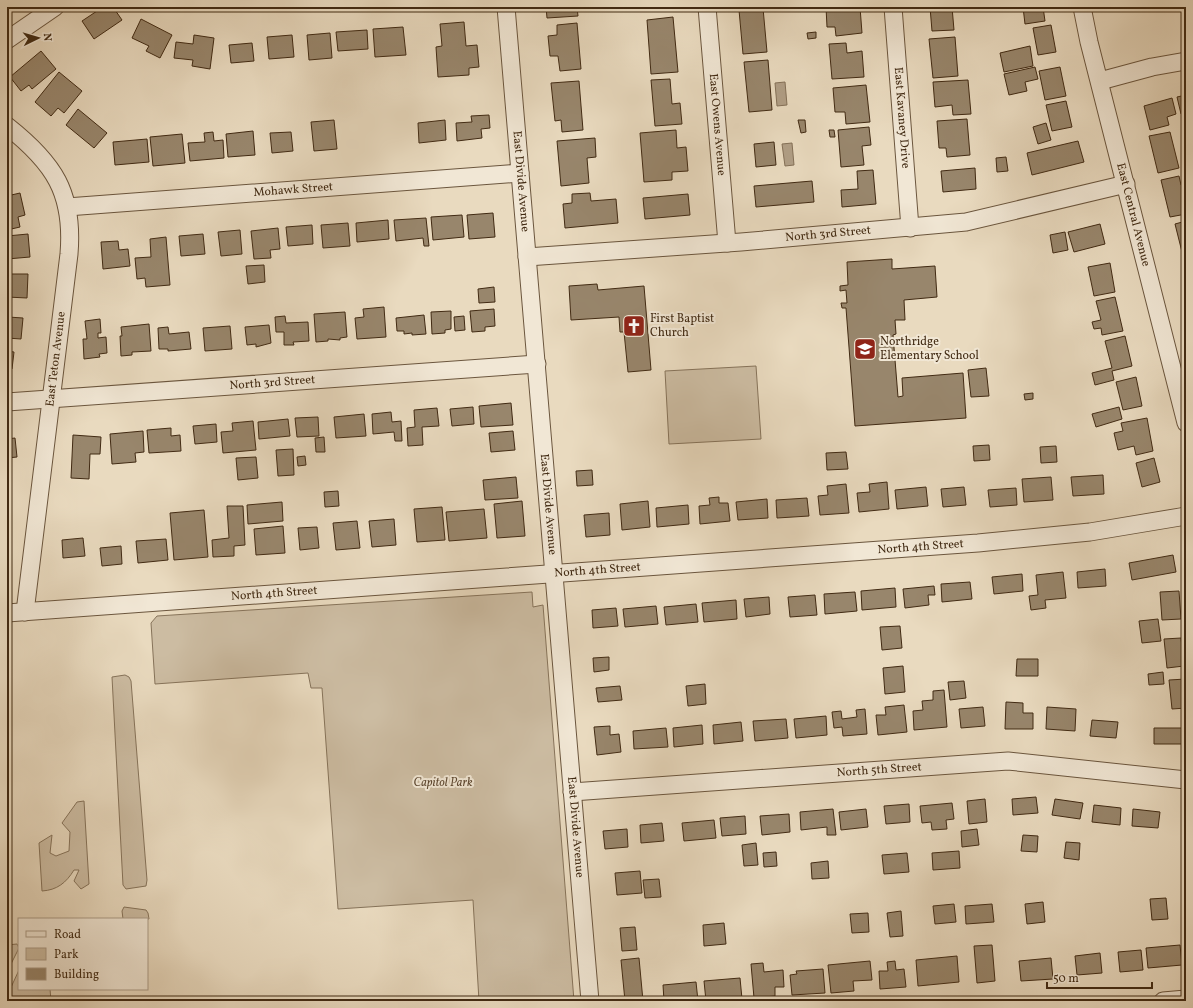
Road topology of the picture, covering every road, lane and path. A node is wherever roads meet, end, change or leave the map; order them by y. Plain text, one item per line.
1 (55, 7) edge
2 (506, 7) edge
3 (707, 7) edge
4 (893, 7) edge
5 (1082, 7) edge
6 (7, 40) edge
7 (1186, 61) edge
8 (1100, 81) junction
9 (7, 126) edge
10 (520, 173) junction
11 (1126, 184) junction
12 (67, 207) junction
13 (910, 228) junction
14 (727, 243) junction
15 (527, 257) junction
16 (537, 364) junction
17 (51, 399) junction
18 (7, 402) edge
19 (1186, 423) edge
20 (1186, 516) edge
21 (554, 575) junction
22 (25, 612) junction
23 (7, 614) edge
24 (1186, 780) edge
25 (572, 792) junction
26 (1186, 999) edge
27 (590, 1001) edge
28 (1163, 1001) edge

1 - 6 street
2 - 10 street, East Divide Avenue
3 - 14 street, East Owens Avenue
4 - 13 street, East Kavaney Drive
5 - 8 street, East Central Avenue
7 - 8 street
8 - 11 street, East Central Avenue
9 - 12 street, East Teton Avenue
10 - 12 street, Mohawk Street
10 - 15 street, East Divide Avenue
11 - 13 street, North 3rd Street
11 - 19 street, East Central Avenue
12 - 17 street, East Teton Avenue
13 - 14 street, North 3rd Street
14 - 15 street, North 3rd Street
15 - 16 street, East Divide Avenue
16 - 17 street, North 3rd Street
16 - 21 street, East Divide Avenue
17 - 18 street, North 3rd Street
17 - 22 street, East Teton Avenue
20 - 21 street, North 4th Street
21 - 22 street, North 4th Street
21 - 25 street, East Divide Avenue
22 - 23 street, North 4th Street
24 - 25 street, North 5th Street
25 - 27 street, East Divide Avenue
26 - 28 street

